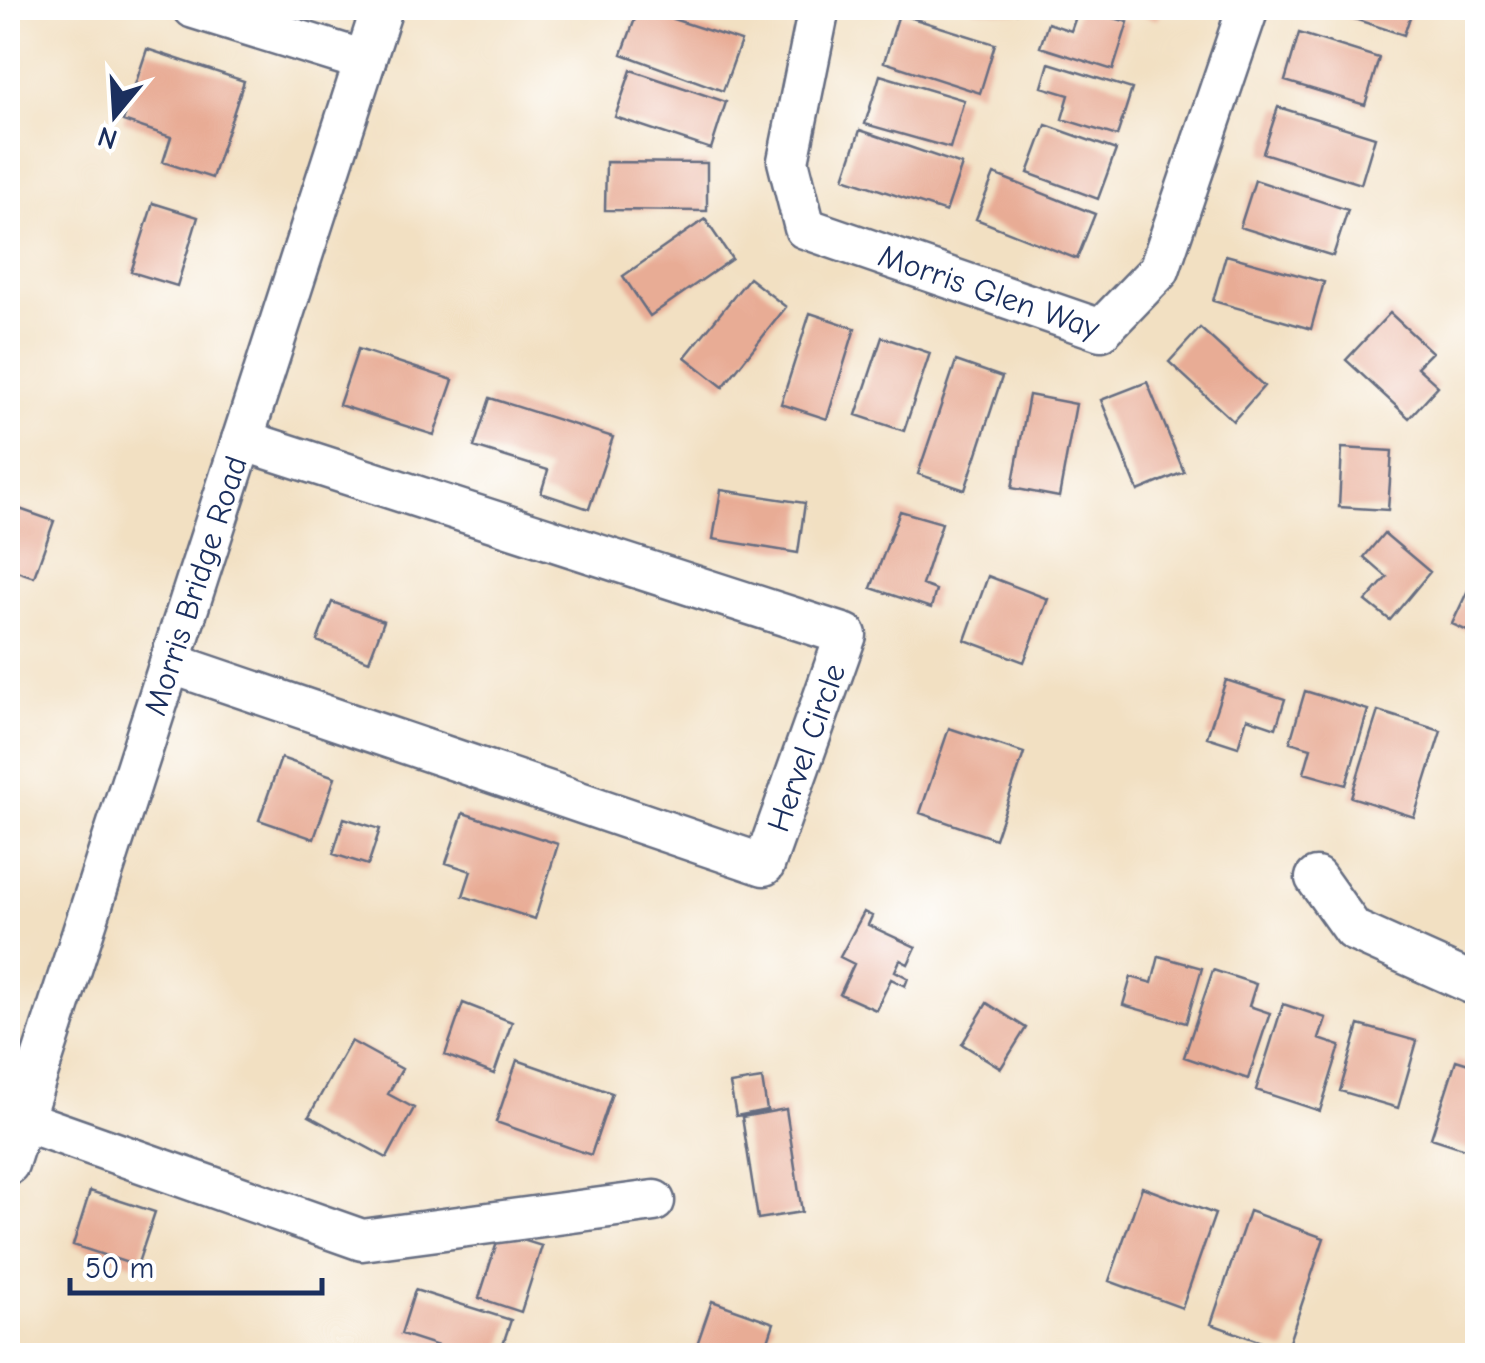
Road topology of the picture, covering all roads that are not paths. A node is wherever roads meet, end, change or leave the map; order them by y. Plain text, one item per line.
1 (194, 8) edge
2 (382, 8) edge
3 (819, 8) edge
4 (1248, 8) edge
5 (365, 61) junction
6 (242, 440) junction
7 (170, 663) junction
8 (1316, 878) dead end
9 (1478, 986) edge
10 (22, 1120) junction
11 (8, 1164) edge
12 (654, 1201) dead end

1 - 5 street
2 - 5 street, Morris Bridge Road
3 - 4 street, Morris Glen Way
5 - 6 street, Morris Bridge Road
6 - 7 street, Morris Bridge Road
6 - 7 street, Hervel Circle
7 - 10 street, Morris Bridge Road
8 - 9 street
10 - 11 street, Morris Bridge Road
10 - 12 street

